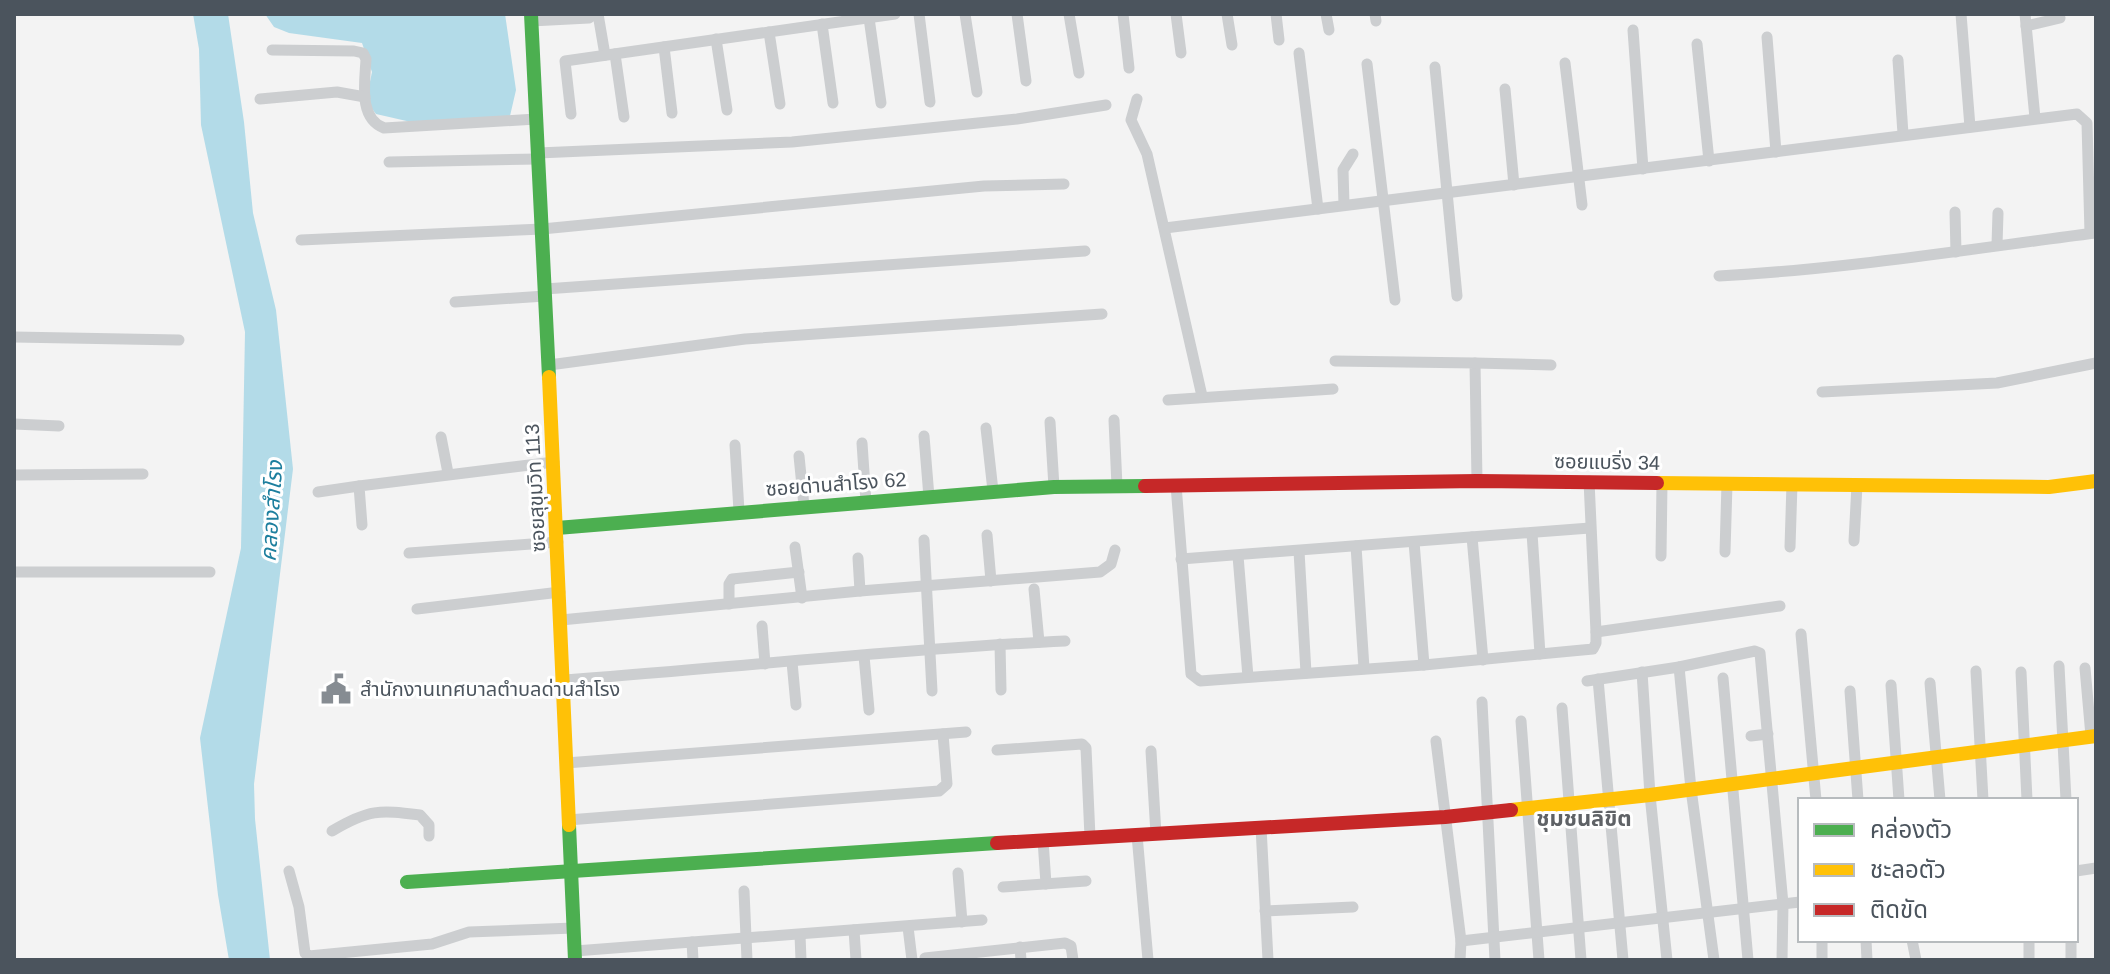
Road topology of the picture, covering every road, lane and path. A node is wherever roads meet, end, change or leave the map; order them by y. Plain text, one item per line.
1 (597, 14) edge
2 (895, 14) edge
3 (919, 14) edge
4 (965, 14) edge
5 (1017, 14) edge
6 (1069, 14) edge
7 (1123, 14) edge
8 (1176, 14) edge
9 (1227, 14) edge
10 (1276, 14) edge
11 (1326, 14) edge
12 (1961, 14) edge
13 (531, 18) edge
14 (869, 18) junction
15 (2060, 18) dead end
16 (2026, 20) edge
17 (822, 24) junction
18 (1329, 30) dead end
19 (1633, 30) dead end
20 (769, 32) junction
21 (1767, 37) dead end
22 (716, 39) junction
23 (1279, 40) dead end
24 (1697, 44) dead end
25 (1232, 45) dead end
26 (664, 47) junction
27 (272, 50) dead end
28 (1181, 53) dead end
29 (1299, 53) dead end
30 (610, 54) junction
31 (1898, 60) dead end
32 (1565, 63) dead end
33 (1367, 64) dead end
34 (1435, 67) dead end
35 (1129, 68) dead end
36 (1079, 73) dead end
37 (1026, 81) dead end
38 (1505, 89) dead end
39 (977, 92) dead end
40 (365, 97) junction
41 (260, 99) dead end
42 (1137, 99) dead end
43 (930, 102) dead end
44 (833, 103) dead end
45 (881, 103) dead end
46 (780, 104) dead end
47 (1106, 105) dead end
48 (727, 110) dead end
49 (672, 113) dead end
50 (571, 114) dead end
51 (624, 117) dead end
52 (2035, 118) junction
53 (536, 119) junction
54 (1970, 127) junction
55 (1903, 134) junction
56 (1776, 152) junction
57 (1353, 154) dead end
58 (538, 156) junction
59 (1709, 161) junction
60 (389, 162) dead end
61 (1643, 169) junction
62 (1580, 177) junction
63 (1064, 184) dead end
64 (1514, 185) junction
65 (1447, 194) junction
66 (1382, 201) junction
67 (1344, 205) junction
68 (1582, 205) dead end
69 (1318, 209) junction
70 (1955, 212) dead end
71 (1998, 213) dead end
72 (1165, 228) junction
73 (542, 229) junction
74 (2093, 233) edge
75 (301, 240) dead end
76 (1997, 245) junction
77 (1085, 251) dead end
78 (1956, 252) junction
79 (1719, 276) dead end
80 (545, 292) junction
81 (1457, 296) dead end
82 (1395, 300) dead end
83 (455, 302) dead end
84 (1102, 314) dead end
85 (14, 337) edge
86 (179, 340) dead end
87 (1335, 361) dead end
88 (1475, 363) junction
89 (2096, 363) edge
90 (549, 365) junction
91 (1551, 365) dead end
92 (1333, 389) dead end
93 (1822, 392) dead end
94 (1202, 396) junction
95 (1168, 400) dead end
96 (1114, 420) dead end
97 (1050, 422) dead end
98 (14, 424) edge
99 (59, 426) dead end
100 (986, 428) dead end
101 (924, 436) dead end
102 (441, 437) dead end
103 (862, 443) dead end
104 (735, 445) dead end
105 (799, 456) dead end
106 (554, 462) junction
107 (448, 473) junction
108 (143, 474) dead end
109 (14, 475) edge
110 (1477, 481) junction
111 (1589, 481) junction
112 (2096, 481) edge
113 (1662, 483) junction
114 (1727, 484) junction
115 (1792, 484) junction
116 (1176, 485) junction
117 (1857, 485) junction
118 (359, 486) junction
119 (1117, 486) junction
120 (1054, 487) junction
121 (993, 491) junction
122 (318, 492) dead end
123 (929, 497) junction
124 (866, 502) junction
125 (804, 506) junction
126 (739, 511) junction
127 (362, 525) dead end
128 (1590, 528) junction
129 (1532, 533) junction
130 (558, 535) junction
131 (987, 535) dead end
132 (1472, 537) junction
133 (924, 540) dead end
134 (1854, 541) dead end
135 (1414, 542) junction
136 (1356, 546) junction
137 (795, 547) dead end
138 (1790, 547) dead end
139 (1115, 550) dead end
140 (1299, 551) junction
141 (1725, 552) dead end
142 (409, 553) dead end
143 (1238, 556) junction
144 (1661, 556) dead end
145 (858, 558) dead end
146 (1181, 559) junction
147 (14, 572) edge
148 (210, 572) dead end
149 (799, 572) junction
150 (991, 581) junction
151 (927, 588) junction
152 (1034, 589) dead end
153 (860, 591) junction
154 (560, 592) junction
155 (802, 598) junction
156 (729, 604) junction
157 (1780, 606) dead end
158 (417, 609) dead end
159 (561, 620) junction
160 (762, 626) dead end
161 (1596, 632) junction
162 (1801, 634) dead end
163 (1065, 641) dead end
164 (1039, 642) junction
165 (1000, 644) junction
166 (931, 648) junction
167 (1540, 654) junction
168 (864, 656) junction
169 (1483, 660) junction
170 (792, 662) junction
171 (765, 664) junction
172 (1424, 665) junction
173 (2059, 666) dead end
174 (1679, 667) junction
175 (1364, 668) junction
176 (2085, 668) dead end
177 (1976, 671) dead end
178 (1642, 672) junction
179 (2021, 672) dead end
180 (1306, 673) junction
181 (1248, 677) junction
182 (1723, 678) dead end
183 (563, 680) junction
184 (1930, 683) dead end
185 (1891, 685) dead end
186 (1001, 690) dead end
187 (932, 691) dead end
188 (1850, 691) dead end
189 (1482, 702) dead end
190 (796, 705) dead end
191 (1562, 708) dead end
192 (869, 710) dead end
193 (1521, 721) dead end
194 (966, 732) dead end
195 (943, 734) junction
196 (1768, 734) junction
197 (1751, 736) dead end
198 (2093, 736) edge
199 (2063, 739) junction
200 (1436, 741) dead end
201 (2025, 744) junction
202 (997, 750) dead end
203 (1981, 750) junction
204 (1151, 751) dead end
205 (1938, 756) junction
206 (1898, 761) junction
207 (566, 763) junction
208 (1856, 766) junction
209 (1814, 772) junction
210 (1773, 777) junction
211 (1732, 783) junction
212 (1691, 789) junction
213 (1650, 795) junction
214 (1816, 798) edge
215 (1858, 798) edge
216 (1899, 798) edge
217 (1940, 798) edge
218 (1983, 798) edge
219 (2027, 798) edge
220 (2066, 798) edge
221 (1610, 799) junction
222 (1570, 804) junction
223 (1530, 809) junction
224 (1489, 813) junction
225 (1445, 817) junction
226 (568, 820) junction
227 (1261, 827) junction
228 (332, 831) dead end
229 (1156, 834) junction
230 (1137, 835) junction
231 (429, 836) dead end
232 (1090, 837) junction
233 (1043, 840) junction
234 (289, 871) dead end
235 (572, 871) junction
236 (958, 873) dead end
237 (1086, 881) dead end
238 (407, 882) dead end
239 (1046, 884) junction
240 (1003, 887) dead end
241 (744, 891) dead end
242 (1798, 902) edge
243 (1783, 904) junction
244 (1353, 907) dead end
245 (1743, 909) junction
246 (1265, 911) junction
247 (1706, 913) junction
248 (1663, 918) junction
249 (982, 920) dead end
250 (962, 922) junction
251 (1621, 923) junction
252 (908, 927) junction
253 (574, 928) junction
254 (1579, 928) junction
255 (854, 930) junction
256 (1538, 932) junction
257 (800, 935) junction
258 (1494, 937) junction
259 (745, 938) junction
260 (1461, 941) junction
261 (692, 942) junction
262 (638, 947) junction
263 (1021, 954) edge
264 (575, 956) edge
265 (965, 956) edge
266 (925, 958) edge
267 (639, 960) edge
268 (693, 960) edge
269 (747, 960) edge
270 (801, 960) edge
271 (856, 960) edge
272 (912, 960) edge
273 (1073, 960) edge
274 (1148, 960) edge
275 (1268, 960) edge
276 (1460, 960) edge
277 (1495, 960) edge
278 (1539, 960) edge
279 (1581, 960) edge
280 (1623, 960) edge
281 (1667, 960) edge
282 (1714, 960) edge
283 (1748, 960) edge
284 (1782, 960) edge

1 - 13 street
1 - 30 street
2 - 14 street
3 - 43 street
4 - 39 street
5 - 37 street
6 - 36 street
7 - 35 street
8 - 28 street
9 - 25 street
10 - 23 street
11 - 18 street
12 - 54 street
13 - 53 street, ซอยสุขุมวิท 113
14 - 17 street
14 - 45 street
15 - 16 street
16 - 52 street
17 - 20 street
17 - 44 street
19 - 61 street
20 - 22 street
20 - 46 street
21 - 56 street
22 - 26 street
22 - 48 street
24 - 59 street
26 - 30 street
26 - 49 street
27 - 40 street
29 - 69 street
30 - 50 street
30 - 51 street
31 - 55 street
32 - 62 street
33 - 66 street
34 - 65 street
38 - 64 street
40 - 41 street
40 - 53 street
42 - 72 street
47 - 58 street
52 - 54 street
52 - 74 street
53 - 58 street, ซอยสุขุมวิท 113
54 - 55 street
55 - 56 street
56 - 59 street
57 - 67 street
58 - 60 street
58 - 73 street, ซอยสุขุมวิท 113
59 - 61 street
61 - 62 street
62 - 64 street
62 - 68 street
63 - 73 street
64 - 65 street
65 - 66 street
65 - 81 street
66 - 67 street
66 - 82 street
67 - 69 street
69 - 72 street
70 - 78 street
71 - 76 street
72 - 94 street
73 - 75 street
73 - 80 street, ซอยสุขุมวิท 113
74 - 76 street
76 - 78 street
77 - 80 street
78 - 79 street
80 - 83 street
80 - 90 street, ซอยสุขุมวิท 113
84 - 90 street
85 - 86 street
87 - 88 street
88 - 91 street
88 - 110 street
89 - 93 street
90 - 106 street, ซอยสุขุมวิท 113
92 - 94 street
94 - 95 street
96 - 119 street
97 - 120 street
98 - 99 street
100 - 121 street
101 - 123 street
102 - 107 street
103 - 124 street
104 - 126 street
105 - 125 street
106 - 107 street
106 - 130 street, ซอยสุขุมวิท 113
107 - 118 street
108 - 109 street
110 - 111 street, ซอยแบริ่ง 34
110 - 116 street, ซอยแบริ่ง 34
111 - 113 street, ซอยแบริ่ง 34
111 - 128 street
112 - 117 street, ซอยแบริ่ง 34
113 - 114 street, ซอยแบริ่ง 34
113 - 144 street
114 - 115 street, ซอยแบริ่ง 34
114 - 141 street
115 - 117 street, ซอยแบริ่ง 34
115 - 138 street
116 - 119 street, ซอยแบริ่ง 34
116 - 146 street
117 - 134 street
118 - 122 street
118 - 127 street
119 - 120 street, ซอยด่านสำโรง 62
120 - 121 street, ซอยด่านสำโรง 62
121 - 123 street, ซอยด่านสำโรง 62
123 - 124 street, ซอยด่านสำโรง 62
124 - 125 street, ซอยด่านสำโรง 62
125 - 126 street, ซอยด่านสำโรง 62
126 - 130 street, ซอยด่านสำโรง 62
128 - 129 street
128 - 161 street
129 - 132 street
129 - 167 street
130 - 142 street
130 - 154 street, ซอยสุขุมวิท 113
131 - 150 street
132 - 135 street
132 - 169 street
133 - 151 street
135 - 136 street
135 - 172 street
136 - 140 street
136 - 175 street
137 - 149 street
139 - 150 street
140 - 143 street
140 - 180 street
143 - 146 street
143 - 181 street
145 - 153 street
146 - 181 street
147 - 148 street
149 - 155 street
149 - 156 street
150 - 151 street
151 - 153 street
151 - 166 street
152 - 164 street
153 - 155 street
154 - 158 street
154 - 159 street, ซอยสุขุมวิท 113
155 - 156 street
156 - 159 street
157 - 161 street
159 - 183 street, ซอยสุขุมวิท 113
160 - 171 street
161 - 167 street
162 - 209 street
163 - 164 street
164 - 165 street
165 - 166 street
165 - 186 street
166 - 168 street
166 - 187 street
167 - 169 street
168 - 170 street
168 - 192 street
169 - 172 street
170 - 171 street
170 - 190 street
171 - 183 street
172 - 175 street
173 - 199 street
174 - 178 street
174 - 196 street
174 - 212 street
175 - 180 street
176 - 198 street
177 - 203 street
178 - 213 street
178 - 221 street
179 - 201 street
180 - 181 street
182 - 211 street
183 - 207 street, ซอยสุขุมวิท 113
184 - 205 street
185 - 206 street
188 - 208 street
189 - 224 street
191 - 222 street
193 - 223 street
194 - 195 street
195 - 207 street
195 - 226 street
196 - 197 street
196 - 210 street
198 - 199 street
199 - 201 street
199 - 220 street
200 - 225 street
201 - 203 street
201 - 219 street
202 - 232 street
203 - 205 street
203 - 218 street
204 - 229 street
205 - 206 street
205 - 217 street
206 - 208 street
206 - 216 street
207 - 226 street, ซอยสุขุมวิท 113
208 - 209 street
208 - 215 street
209 - 210 street
209 - 214 street
210 - 211 street
210 - 243 street
211 - 212 street
211 - 245 street
212 - 213 street
212 - 247 street
213 - 221 street
213 - 248 street
221 - 222 street
221 - 251 street
222 - 223 street
222 - 254 street
223 - 224 street
223 - 256 street
224 - 225 street
224 - 258 street
225 - 227 street
225 - 260 street
226 - 235 street, ซอยสุขุมวิท 113
227 - 229 street
227 - 246 street
228 - 231 street
229 - 230 street
230 - 232 street
230 - 274 street
232 - 233 street
233 - 235 street
233 - 239 street
234 - 253 street
235 - 238 street
235 - 253 street, ซอยสุขุมวิท 113
236 - 250 street
237 - 239 street
239 - 240 street
241 - 259 street
242 - 243 street
243 - 245 street
243 - 284 street
244 - 246 street
245 - 247 street
245 - 283 street
246 - 275 street
247 - 248 street
247 - 282 street
248 - 251 street
248 - 281 street
249 - 250 street
250 - 252 street
251 - 254 street
251 - 280 street
252 - 255 street
252 - 272 street
253 - 264 street, ซอยสุขุมวิท 113
254 - 256 street
254 - 279 street
255 - 257 street
255 - 271 street
256 - 258 street
256 - 278 street
257 - 259 street
257 - 270 street
258 - 260 street
258 - 277 street
259 - 261 street
259 - 269 street
260 - 276 street
261 - 262 street
261 - 268 street
262 - 264 street
262 - 267 street
263 - 265 street
263 - 273 street
265 - 266 street

